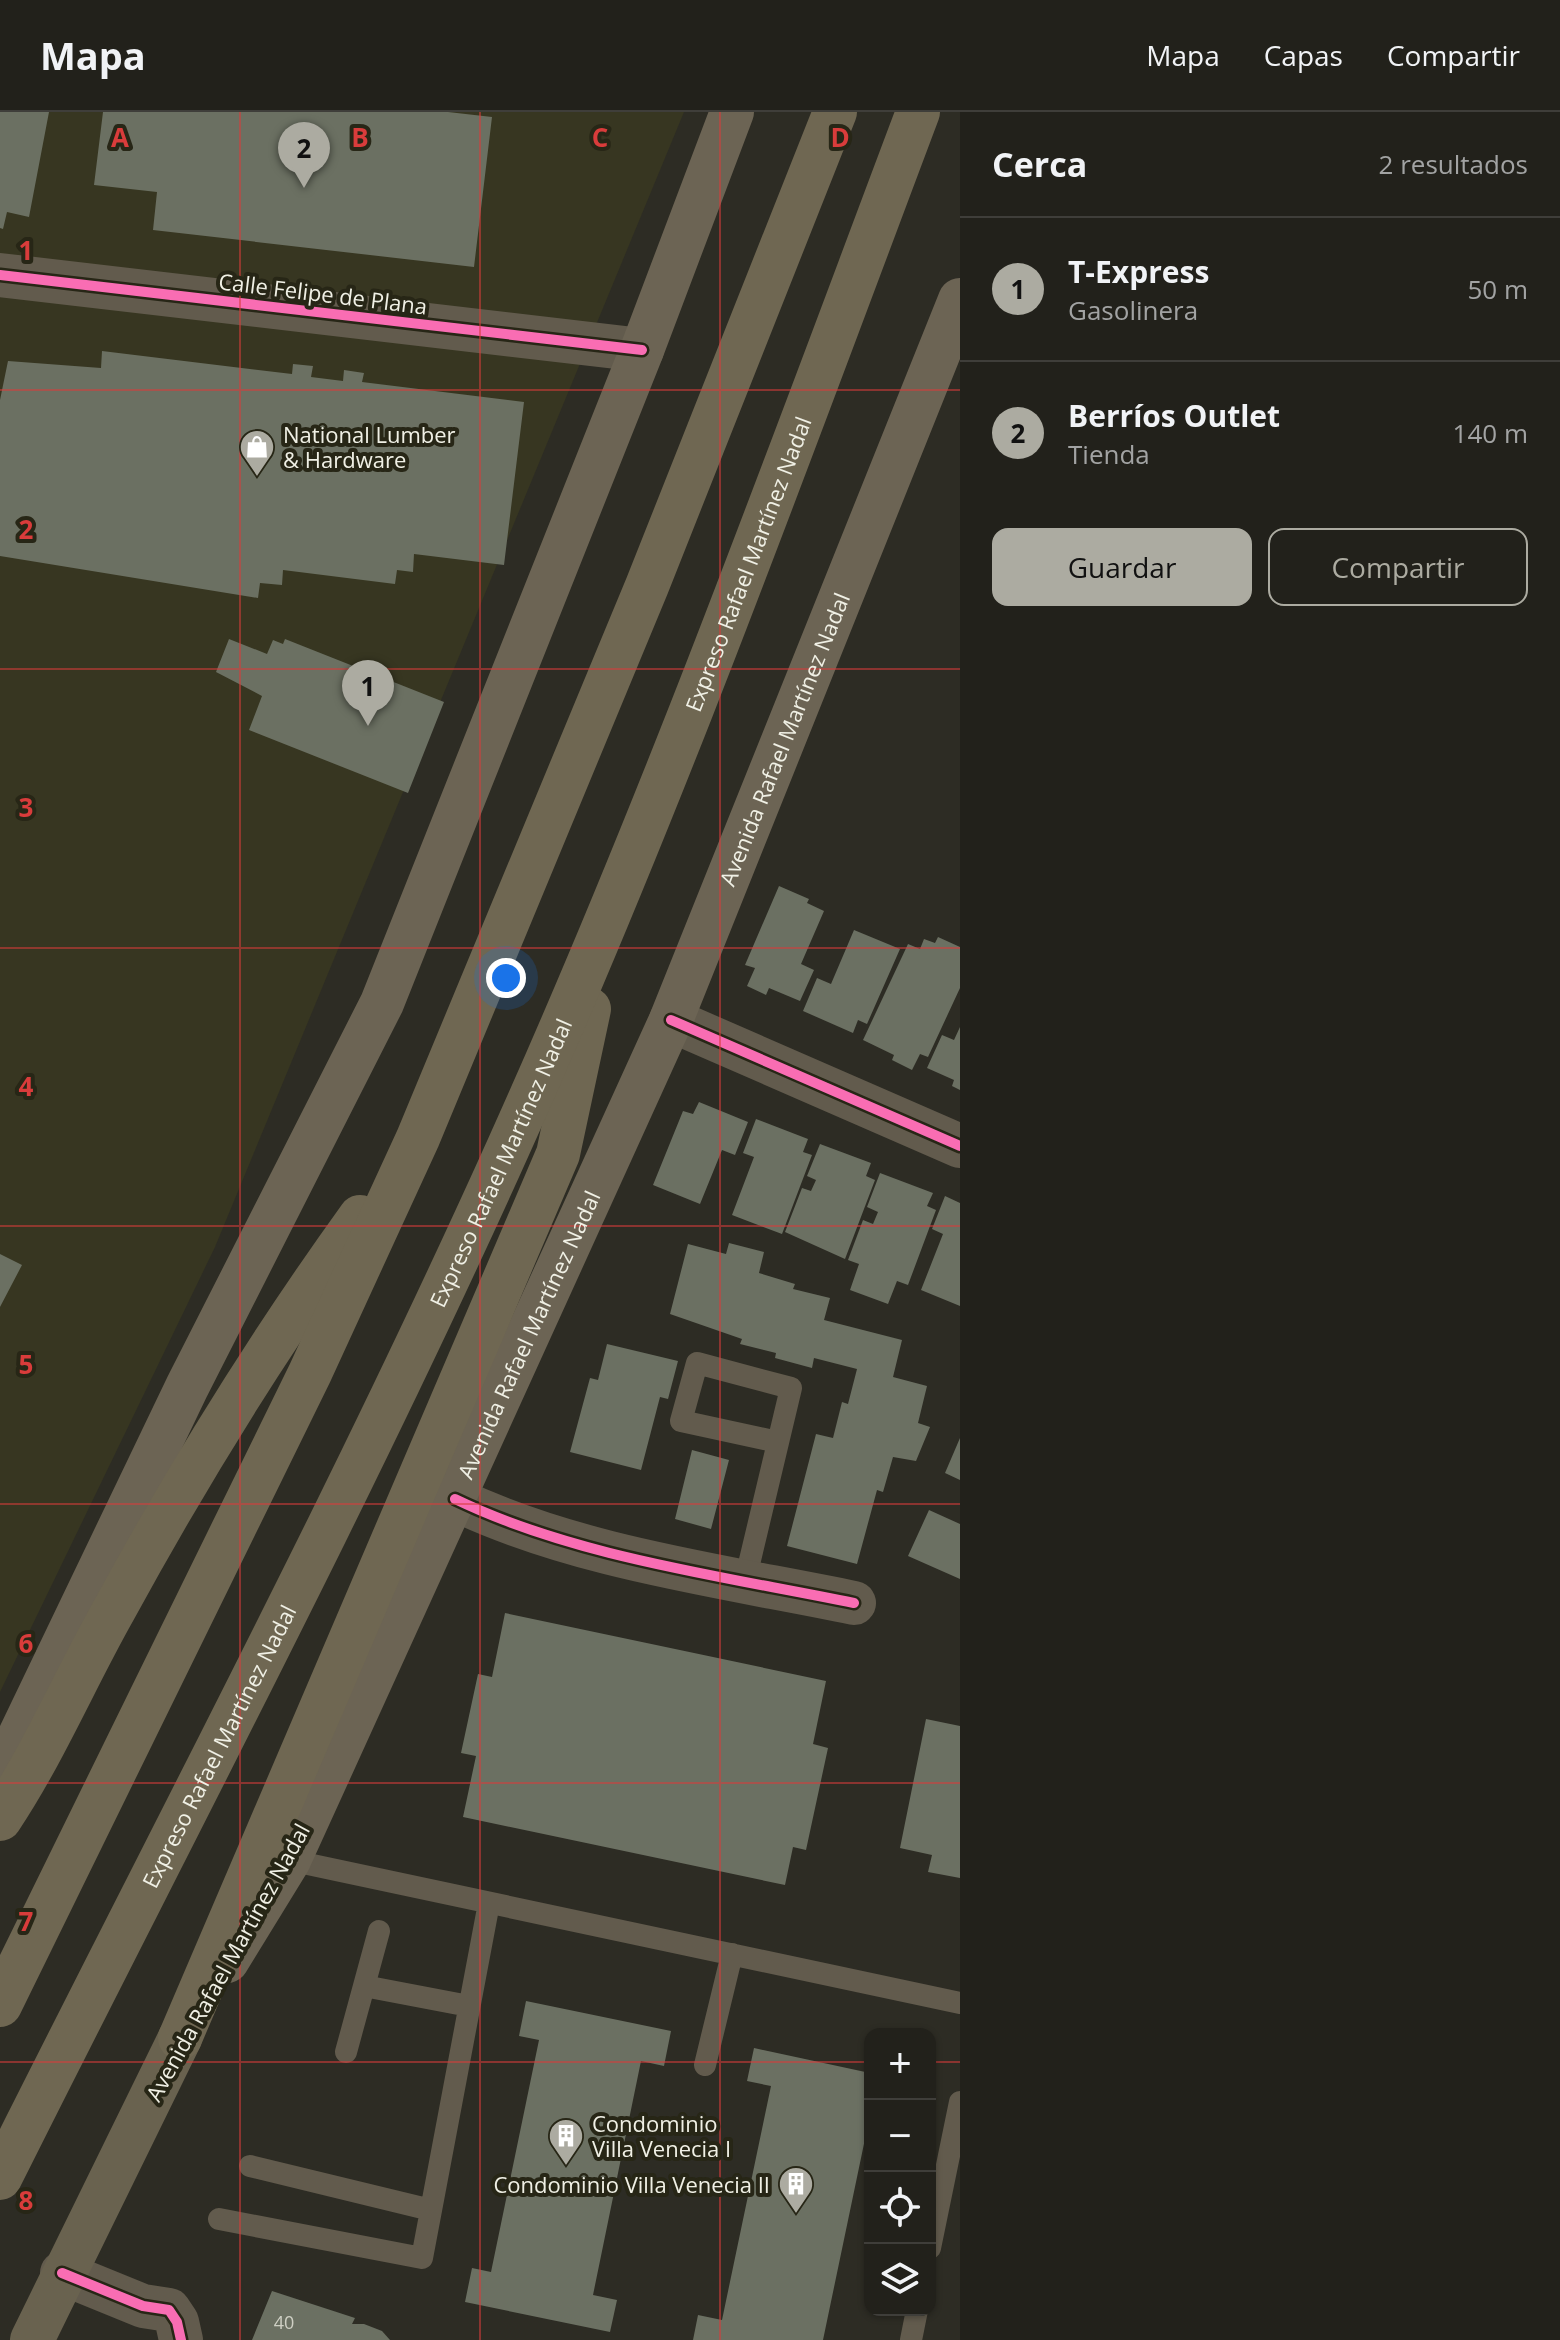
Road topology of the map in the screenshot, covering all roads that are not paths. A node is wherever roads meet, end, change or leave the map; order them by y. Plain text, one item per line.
1 (732, 112) edge
2 (835, 112) edge
3 (918, 112) edge
4 (0, 275) edge
5 (957, 314) edge
6 (642, 350) junction
7 (610, 913) junction
8 (671, 1020) junction
9 (418, 1138) junction
10 (960, 1146) edge
11 (778, 1442) junction
12 (455, 1499) junction
13 (745, 1581) junction
14 (854, 1603) dead end
15 (0, 1777) edge
16 (0, 1819) edge
17 (289, 1860) junction
18 (489, 1903) junction
19 (379, 1931) dead end
20 (732, 1954) junction
21 (364, 1986) junction
22 (960, 2003) edge
23 (0, 2005) edge
24 (469, 2006) junction
25 (180, 2038) junction
26 (346, 2052) dead end
27 (705, 2065) dead end
28 (960, 2102) edge
29 (250, 2166) dead end
30 (0, 2178) edge
31 (431, 2210) junction
32 (219, 2219) dead end
33 (931, 2244) edge
34 (62, 2273) junction
35 (916, 2316) edge
36 (181, 2339) edge
37 (32, 2340) edge
38 (911, 2340) edge

1 - 6 main road
2 - 9 highway
3 - 7 highway, Expreso Rafael Martínez Nadal
4 - 6 street, Calle Felipe de Plana
5 - 8 main road, Avenida Rafael Martínez Nadal
6 - 15 main road
7 - 25 highway
7 - 30 highway, Expreso Rafael Martínez Nadal
8 - 10 street
8 - 12 main road, Avenida Rafael Martínez Nadal
9 - 16 highway
9 - 23 highway
11 - 11 lane
11 - 13 lane
12 - 13 street
12 - 17 main road, Avenida Rafael Martínez Nadal
13 - 14 street
17 - 18 lane
17 - 25 main road, Avenida Rafael Martínez Nadal
18 - 20 lane
18 - 24 lane
19 - 21 lane
20 - 22 lane
20 - 27 lane
21 - 24 lane
21 - 26 lane
24 - 31 lane
25 - 34 main road, Avenida Rafael Martínez Nadal
28 - 33 lane
29 - 31 lane
31 - 32 lane
34 - 36 street
34 - 37 main road, Avenida Rafael Martínez Nadal
35 - 38 lane

